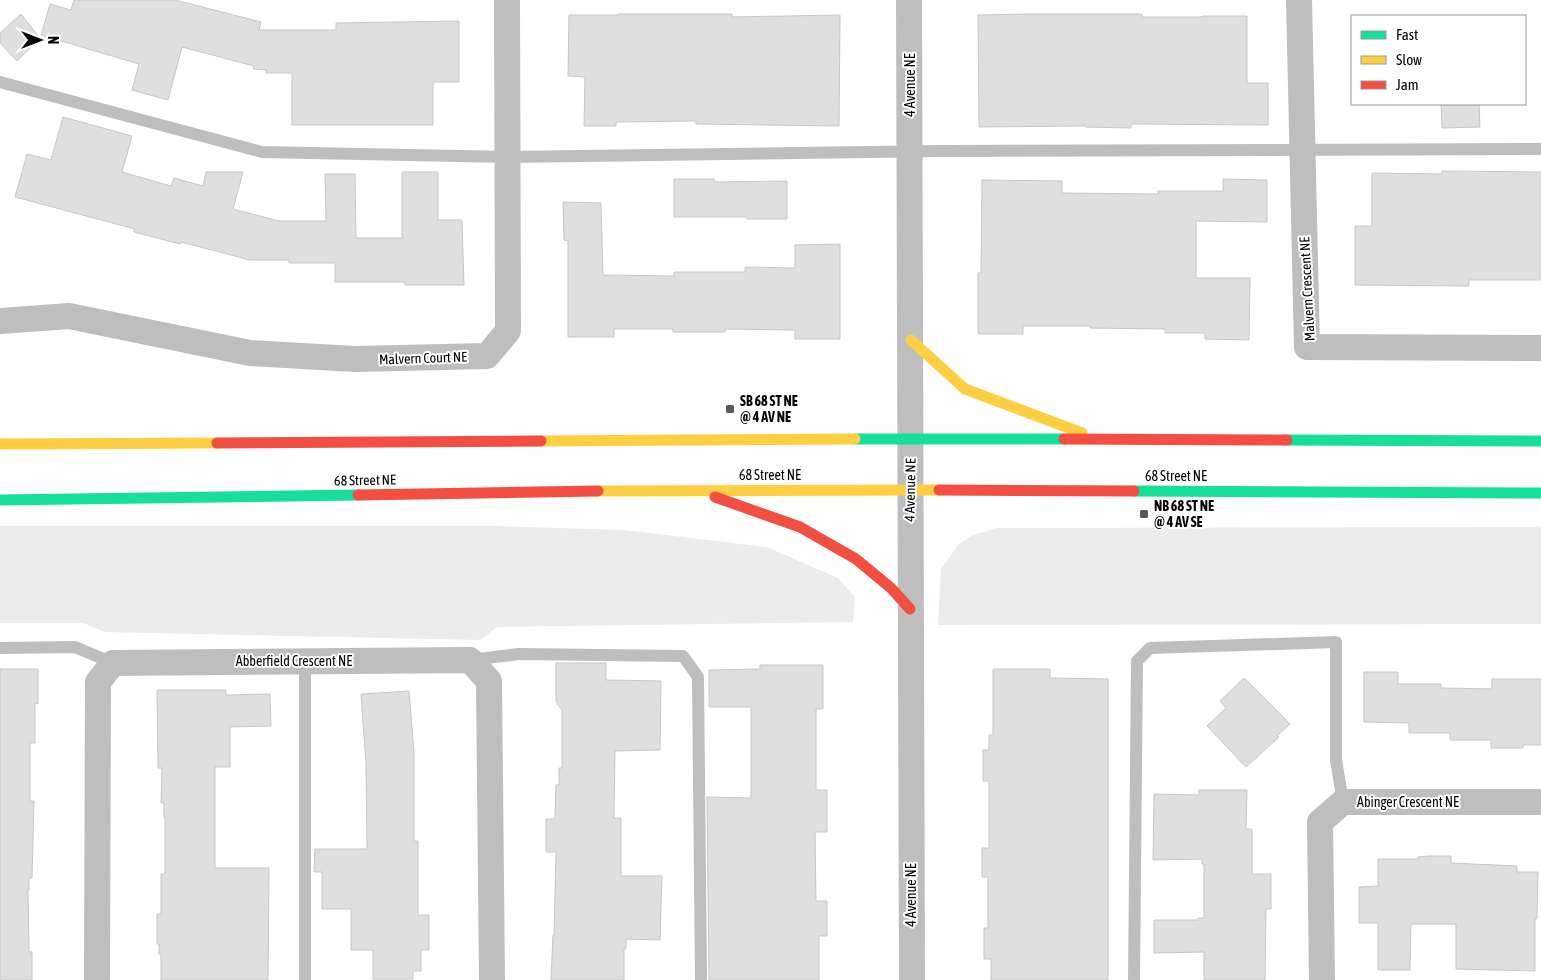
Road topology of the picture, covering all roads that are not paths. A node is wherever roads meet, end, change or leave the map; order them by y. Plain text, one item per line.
1 (507, 0) edge
2 (909, 0) edge
3 (1299, 0) edge
4 (0, 82) edge
5 (1303, 148) junction
6 (1541, 149) edge
7 (910, 151) junction
8 (508, 157) junction
9 (0, 320) edge
10 (911, 340) junction
11 (1541, 348) edge
12 (1100, 439) junction
13 (911, 440) junction
14 (1541, 441) edge
15 (0, 444) edge
16 (697, 490) junction
17 (910, 491) junction
18 (1541, 493) edge
19 (0, 500) edge
20 (910, 609) junction
21 (0, 648) edge
22 (470, 660) junction
23 (305, 661) junction
24 (113, 663) junction
25 (1343, 802) junction
26 (1541, 802) edge
27 (97, 980) edge
28 (304, 980) edge
29 (492, 980) edge
30 (702, 980) edge
31 (912, 980) edge
32 (1134, 980) edge
33 (1322, 980) edge

1 - 8 street, Malvern Court NE
2 - 7 street, 4 Avenue NE
3 - 5 street, Malvern Crescent NE
4 - 8 lane
5 - 6 lane
5 - 7 lane
5 - 11 street, Malvern Crescent NE
7 - 8 lane
7 - 10 street, 4 Avenue NE
8 - 9 street, Malvern Court NE
10 - 12 main road
10 - 13 street, 4 Avenue NE
12 - 13 main road
12 - 14 main road
13 - 15 main road
13 - 17 street, 4 Avenue NE
16 - 17 main road, 68 Street NE
16 - 19 main road, 68 Street NE
16 - 20 main road
17 - 18 main road, 68 Street NE
17 - 20 street, 4 Avenue NE
20 - 31 street, 4 Avenue NE
21 - 24 lane
22 - 23 street, Abberfield Crescent NE
22 - 29 street
22 - 30 lane
23 - 24 street, Abberfield Crescent NE
23 - 28 lane
24 - 27 street
25 - 26 street, Abinger Crescent NE
25 - 32 lane
25 - 33 street, Abinger Crescent NE

